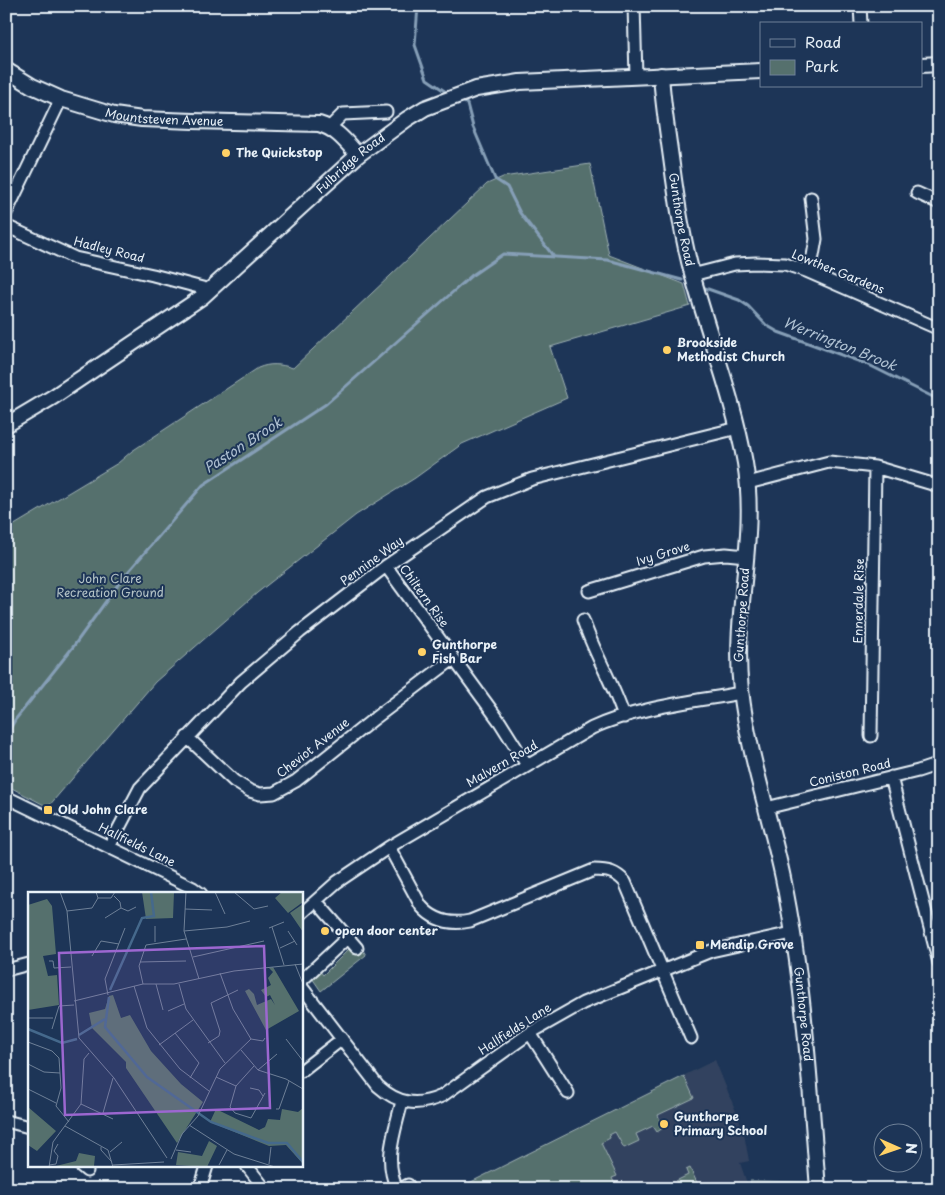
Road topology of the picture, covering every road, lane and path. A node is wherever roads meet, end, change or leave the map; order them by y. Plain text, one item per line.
1 (634, 6) edge
2 (860, 6) edge
3 (861, 22) edge
4 (939, 64) edge
5 (922, 65) edge
6 (6, 70) edge
7 (760, 71) edge
8 (661, 75) junction
9 (636, 76) junction
10 (61, 99) junction
11 (386, 112) dead end
12 (330, 127) junction
13 (358, 155) junction
14 (917, 194) dead end
15 (811, 198) dead end
16 (939, 203) edge
17 (6, 213) edge
18 (6, 226) edge
19 (806, 271) junction
20 (692, 275) junction
21 (210, 290) junction
22 (939, 330) edge
23 (6, 425) edge
24 (738, 428) junction
25 (875, 467) junction
26 (748, 483) junction
27 (939, 486) edge
28 (746, 556) junction
29 (386, 566) junction
30 (589, 591) dead end
31 (583, 620) dead end
32 (453, 659) junction
33 (741, 693) junction
34 (624, 716) junction
35 (871, 736) dead end
36 (187, 738) junction
37 (939, 764) edge
38 (527, 765) junction
39 (891, 777) junction
40 (6, 797) edge
41 (766, 808) junction
42 (389, 846) junction
43 (109, 847) junction
44 (195, 892) edge
45 (316, 901) junction
46 (302, 913) edge
47 (792, 933) junction
48 (348, 937) junction
49 (357, 948) dead end
50 (939, 962) edge
51 (28, 964) edge
52 (663, 969) junction
53 (6, 970) edge
54 (302, 980) edge
55 (302, 987) edge
56 (530, 1033) junction
57 (691, 1038) dead end
58 (342, 1039) junction
59 (302, 1070) edge
60 (568, 1093) dead end
61 (402, 1101) junction
62 (6, 1121) edge
63 (28, 1127) edge
64 (205, 1168) edge
65 (249, 1168) edge
66 (402, 1188) edge
67 (200, 1189) edge
68 (265, 1189) edge
69 (818, 1189) edge

1 - 9 street
2 - 3 street
4 - 5 street
6 - 10 street, Mountsteven Avenue
7 - 8 street, Fulbridge Road
8 - 9 street, Fulbridge Road
8 - 20 street, Gunthorpe Road
9 - 13 street, Fulbridge Road
10 - 12 street, Mountsteven Avenue
10 - 17 street
11 - 12 street
12 - 13 street
13 - 21 street, Fulbridge Road
14 - 16 street
15 - 19 street
18 - 21 street, Hadley Road
19 - 20 street, Lowther Gardens
19 - 22 street, Lowther Gardens
20 - 24 street, Gunthorpe Road
21 - 23 street, Fulbridge Road
24 - 26 street, Gunthorpe Road
24 - 29 street, Pennine Way
25 - 26 street
25 - 27 street
25 - 35 street, Ennerdale Rise
26 - 28 street, Gunthorpe Road
28 - 30 street, Ivy Grove
28 - 33 street, Gunthorpe Road
29 - 32 street, Chiltern Rise
29 - 36 street, Pennine Way
31 - 34 street
32 - 36 street, Cheviot Avenue
32 - 38 street, Chiltern Rise
33 - 34 street, Malvern Road
33 - 41 street, Gunthorpe Road
34 - 38 street, Malvern Road
36 - 43 street, Pennine Way
37 - 39 street, Coniston Road
38 - 42 street, Malvern Road
39 - 41 street, Coniston Road
39 - 50 street
40 - 43 street, Hallfields Lane
41 - 47 street, Gunthorpe Road
42 - 45 street, Malvern Road
42 - 52 street
43 - 44 street, Hallfields Lane
45 - 46 street, Malvern Road
45 - 48 street
47 - 52 street, Hallfields Lane
47 - 69 street, Gunthorpe Road
48 - 49 street
48 - 54 street
51 - 53 street
52 - 56 street, Hallfields Lane
52 - 57 street
55 - 58 street
56 - 60 street
56 - 61 street, Hallfields Lane
58 - 59 street
58 - 61 street
61 - 66 street
62 - 63 street
64 - 67 street
65 - 68 street

